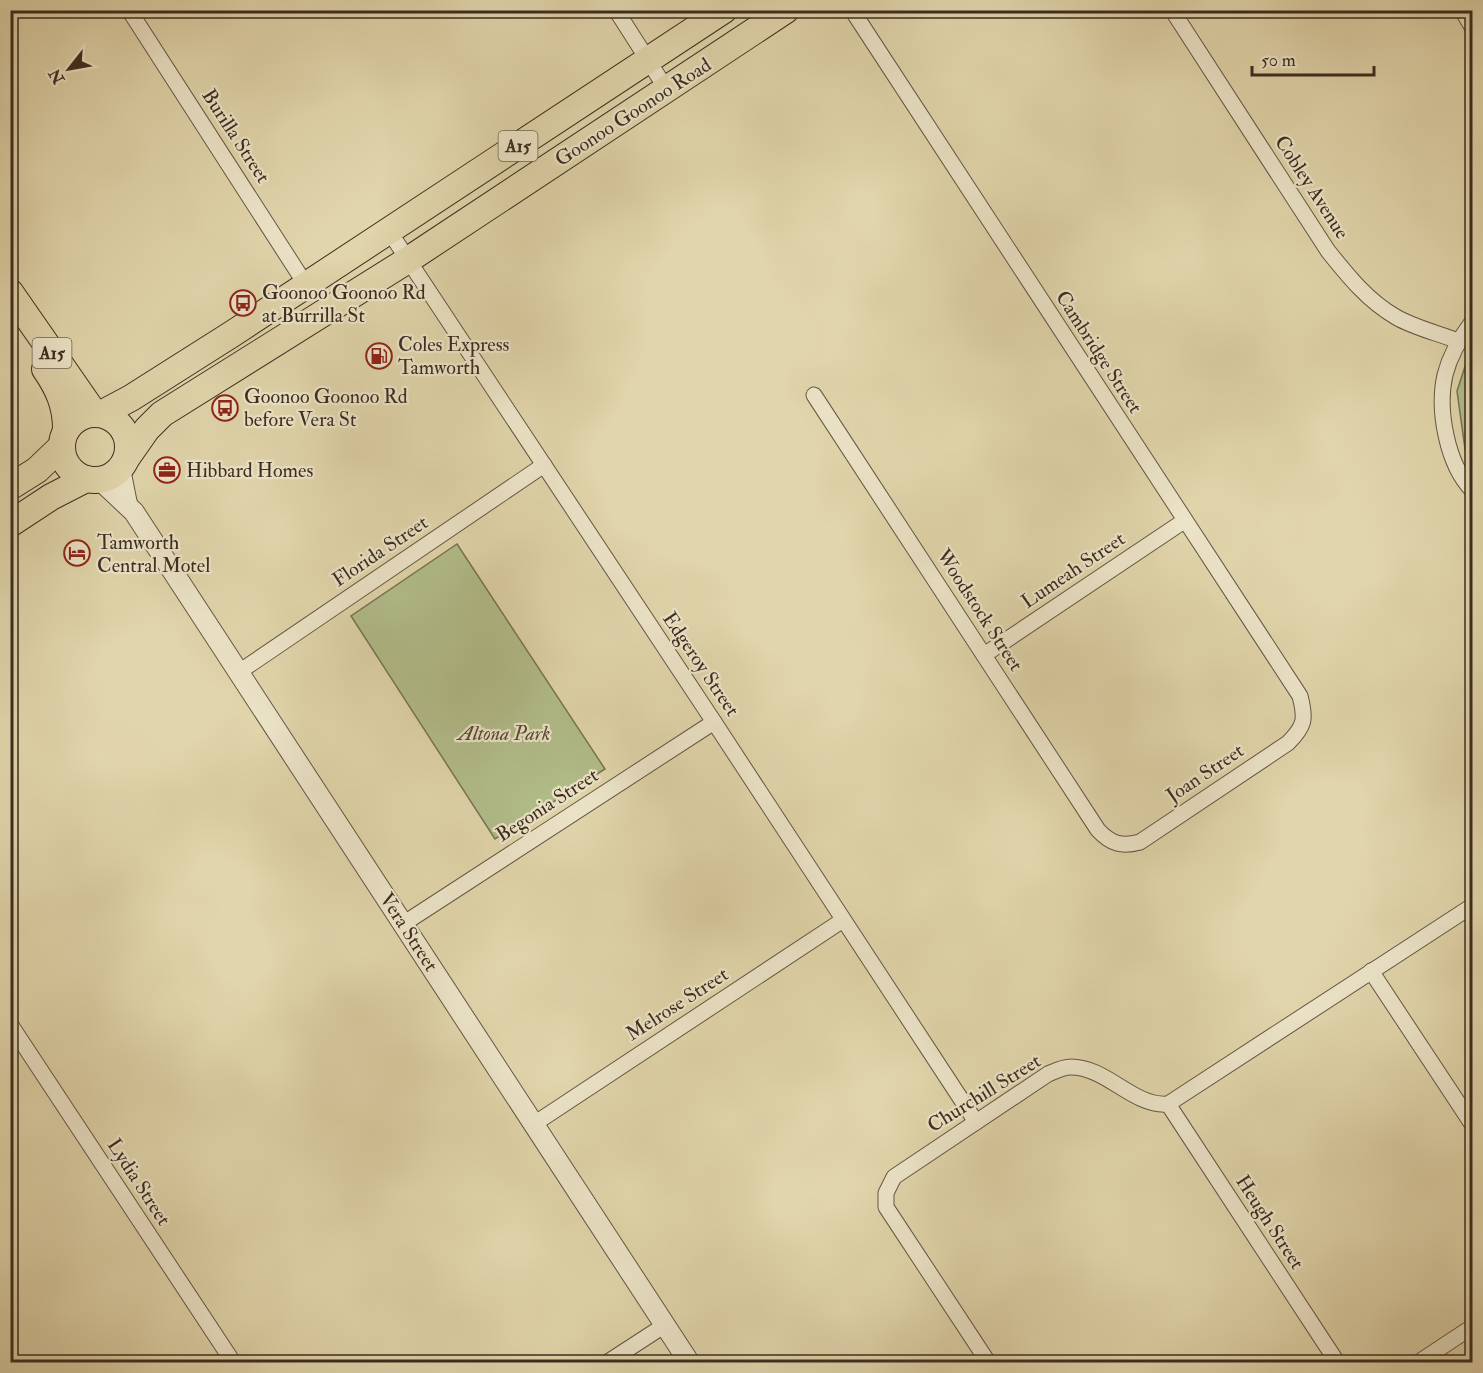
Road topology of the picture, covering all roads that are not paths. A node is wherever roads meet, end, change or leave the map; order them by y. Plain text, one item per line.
1 (129, 10) edge
2 (616, 10) edge
3 (724, 10) edge
4 (786, 10) edge
5 (852, 10) edge
6 (1172, 10) edge
7 (1462, 10) edge
8 (1473, 27) edge
9 (648, 61) junction
10 (666, 90) junction
11 (389, 231) junction
12 (408, 260) junction
13 (306, 285) junction
14 (10, 292) edge
15 (10, 318) edge
16 (1473, 322) edge
17 (1458, 341) junction
18 (814, 395) dead end
19 (97, 413) junction
20 (64, 438) junction
21 (544, 465) junction
22 (108, 472) junction
23 (10, 487) edge
24 (1473, 490) edge
25 (1184, 521) junction
26 (10, 524) edge
27 (984, 655) junction
28 (239, 672) junction
29 (1305, 718) joint
30 (714, 722) junction
31 (1116, 844) joint
32 (1473, 906) edge
33 (843, 920) junction
34 (403, 924) junction
35 (1371, 971) junction
36 (10, 1024) edge
37 (1168, 1104) junction
38 (976, 1122) junction
39 (534, 1124) junction
40 (1473, 1124) edge
41 (665, 1325) junction
42 (1473, 1327) edge
43 (232, 1362) edge
44 (608, 1362) edge
45 (689, 1362) edge
46 (988, 1362) edge
47 (1337, 1362) edge
48 (1419, 1362) edge

1 - 13 street, Burilla Street
2 - 9 street
3 - 9 main road, Goonoo Goonoo Road / A15
4 - 10 main road, Goonoo Goonoo Road / A15
5 - 25 street, Cambridge Street
6 - 17 street, Cobley Avenue
7 - 8 street
9 - 10 street
9 - 11 main road, Goonoo Goonoo Road / A15
10 - 12 main road, Goonoo Goonoo Road / A15
11 - 12 street, Edgeroy Street
11 - 13 main road, Goonoo Goonoo Road / A15
12 - 21 street, Edgeroy Street
12 - 22 main road, Goonoo Goonoo Road / A15
13 - 19 main road, Goonoo Goonoo Road / A15
14 - 19 main road, A15
15 - 20 main road, A15
16 - 17 street
17 - 24 street
18 - 27 street, Woodstock Street
19 - 20 main road, A15
19 - 22 main road, A15
20 - 22 main road, A15
20 - 23 main road
21 - 28 street, Florida Street
21 - 30 street, Edgeroy Street
22 - 26 main road, Goonoo Goonoo Road
22 - 28 street, Vera Street
25 - 27 street, Lumeah Street
25 - 29 street, Cambridge Street
27 - 31 street, Woodstock Street
28 - 34 street, Vera Street
29 - 31 street, Joan Street
30 - 33 street, Edgeroy Street
30 - 34 street, Begonia Street
32 - 35 street
33 - 38 street, Edgeroy Street
33 - 39 street, Melrose Street
34 - 39 street, Vera Street
35 - 37 street
35 - 40 street
36 - 43 street, Lydia Street
37 - 38 street, Churchill Street
37 - 47 street, Heugh Street
38 - 46 street, Churchill Street
39 - 41 street, Vera Street
41 - 44 street
41 - 45 street, Vera Street
42 - 48 street

